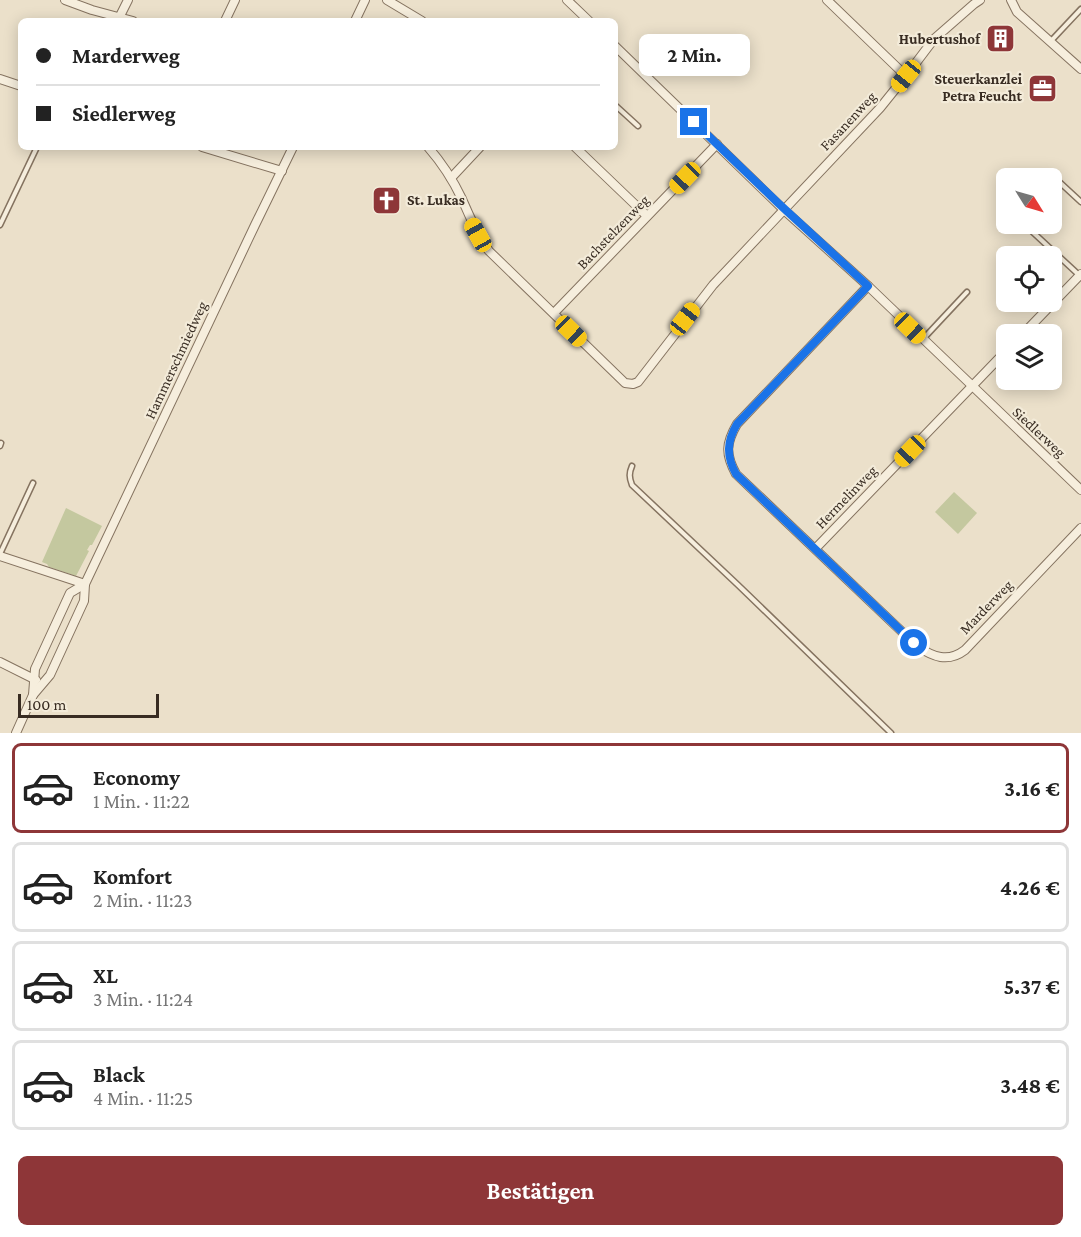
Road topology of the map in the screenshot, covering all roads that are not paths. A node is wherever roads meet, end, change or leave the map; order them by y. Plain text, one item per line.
1 (65, 0) edge
2 (128, 0) edge
3 (234, 0) edge
4 (365, 0) edge
5 (387, 0) edge
6 (567, 0) edge
7 (827, 0) edge
8 (980, 0) edge
9 (1011, 0) edge
10 (1081, 9) edge
11 (119, 18) joint
12 (226, 18) edge
13 (356, 18) edge
14 (417, 18) edge
15 (586, 18) edge
16 (1050, 42) junction
17 (618, 49) edge
18 (1081, 69) edge
19 (906, 76) junction
20 (0, 79) edge
21 (18, 86) edge
22 (618, 108) edge
23 (638, 126) dead end
24 (717, 144) junction
25 (36, 150) edge
26 (212, 150) edge
27 (292, 150) edge
28 (431, 150) edge
29 (477, 150) edge
30 (578, 150) edge
31 (282, 171) junction
32 (451, 178) junction
33 (1062, 184) edge
34 (1081, 202) edge
35 (784, 210) junction
36 (646, 216) junction
37 (0, 225) edge
38 (1035, 234) edge
39 (1081, 275) edge
40 (868, 286) junction
41 (966, 292) dead end
42 (554, 313) junction
43 (1033, 324) edge
44 (922, 339) junction
45 (996, 362) edge
46 (972, 387) junction
47 (632, 466) dead end
48 (33, 483) dead end
49 (1081, 490) edge
50 (1081, 528) edge
51 (816, 548) junction
52 (0, 555) edge
53 (85, 584) junction
54 (0, 662) edge
55 (34, 679) junction
56 (43, 684) junction
57 (33, 695) junction
58 (16, 733) edge
59 (891, 733) edge

1 - 11 street
2 - 11 street
3 - 12 street
4 - 13 street
5 - 14 street
6 - 15 street
7 - 19 street
8 - 19 street, Fasanenweg
9 - 16 street
10 - 16 lane
16 - 18 street
17 - 24 street, Siedlerweg
19 - 35 street, Fasanenweg
20 - 21 street
22 - 23 lane
24 - 35 street, Siedlerweg
24 - 36 street, Bachstelzenweg
25 - 37 lane
26 - 31 street
27 - 31 street, Hammerschmiedweg
28 - 32 street, Fasanenweg
29 - 32 street
30 - 36 street
31 - 53 street, Hammerschmiedweg
32 - 42 street, Fasanenweg
33 - 34 lane
35 - 40 street, Siedlerweg
35 - 42 street, Fasanenweg
36 - 42 street, Bachstelzenweg
38 - 39 lane
39 - 43 street
40 - 44 street, Siedlerweg
40 - 51 street, Marderweg
41 - 44 lane
44 - 46 street, Siedlerweg
45 - 46 street, Hermelinweg
46 - 49 street, Siedlerweg
46 - 51 street, Hermelinweg
47 - 59 lane
48 - 52 lane
50 - 51 street, Marderweg
52 - 53 street
53 - 55 street, Hammerschmiedweg
53 - 56 street, Hammerschmiedweg
54 - 55 street
55 - 56 street
55 - 57 street, Hammerschmiedweg
56 - 57 street, Hammerschmiedweg
57 - 58 street, Hammerschmiedweg

